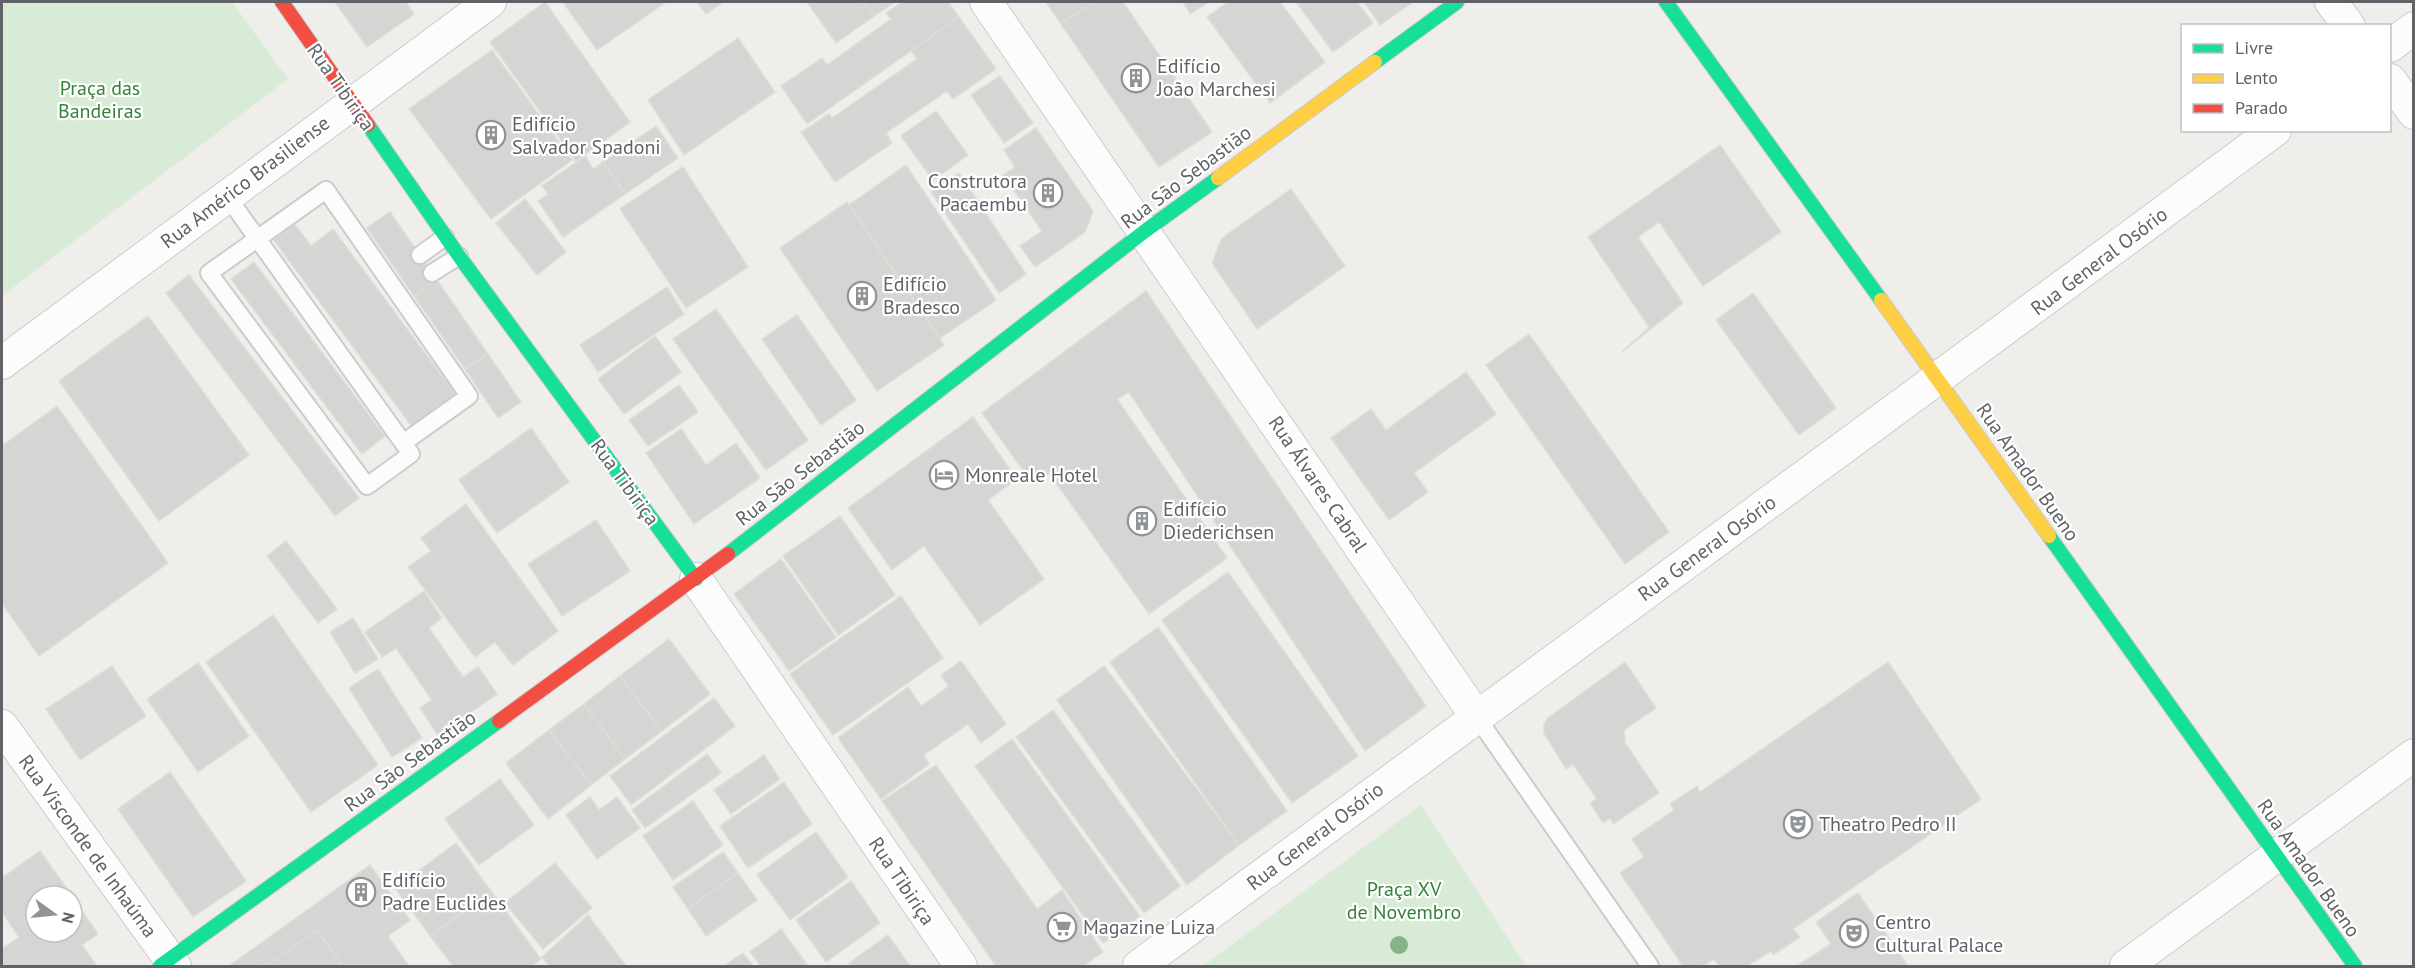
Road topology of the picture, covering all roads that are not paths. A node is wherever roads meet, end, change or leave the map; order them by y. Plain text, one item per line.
1 (282, 2) edge
2 (490, 2) edge
3 (986, 2) edge
4 (1457, 2) edge
5 (1666, 2) edge
6 (2331, 2) edge
7 (2348, 24) edge
8 (2414, 28) edge
9 (2391, 45) edge
10 (2391, 81) edge
11 (352, 103) junction
12 (2414, 113) edge
13 (2272, 132) edge
14 (227, 196) junction
15 (1145, 231) junction
16 (445, 237) junction
17 (256, 238) junction
18 (420, 255) dead end
19 (459, 256) junction
20 (432, 273) dead end
21 (2, 363) edge
22 (1939, 380) junction
23 (403, 443) junction
24 (696, 579) junction
25 (1476, 716) junction
26 (2, 726) edge
27 (2414, 755) edge
28 (2277, 855) junction
29 (168, 964) edge
30 (961, 966) edge
31 (1139, 966) edge
32 (1650, 966) edge
33 (2126, 966) edge
34 (2355, 966) edge

1 - 11 street, Rua Tibiriça
2 - 11 street, Rua Américo Brasiliense
3 - 15 street, Rua Álvares Cabral
4 - 15 street, Rua São Sebastião
5 - 22 street, Rua Amador Bueno
6 - 7 street
8 - 9 street
10 - 12 street
11 - 14 street, Rua Américo Brasiliense
11 - 16 street, Rua Tibiriça
13 - 22 street, Rua General Osório
14 - 17 lane
14 - 21 street, Rua Américo Brasiliense
15 - 24 street, Rua São Sebastião
15 - 25 street, Rua Álvares Cabral
16 - 18 lane
16 - 19 street, Rua Tibiriça
17 - 23 lane
17 - 23 lane
17 - 23 lane
19 - 20 lane
19 - 24 street, Rua Tibiriça
22 - 25 street, Rua General Osório
22 - 28 street, Rua Amador Bueno
24 - 29 street, Rua São Sebastião
24 - 30 street, Rua Tibiriça
25 - 31 street, Rua General Osório
25 - 32 lane, Rua Álvares Cabral
26 - 29 street, Rua Visconde de Inhaúma
27 - 28 street
28 - 33 street
28 - 34 street, Rua Amador Bueno

